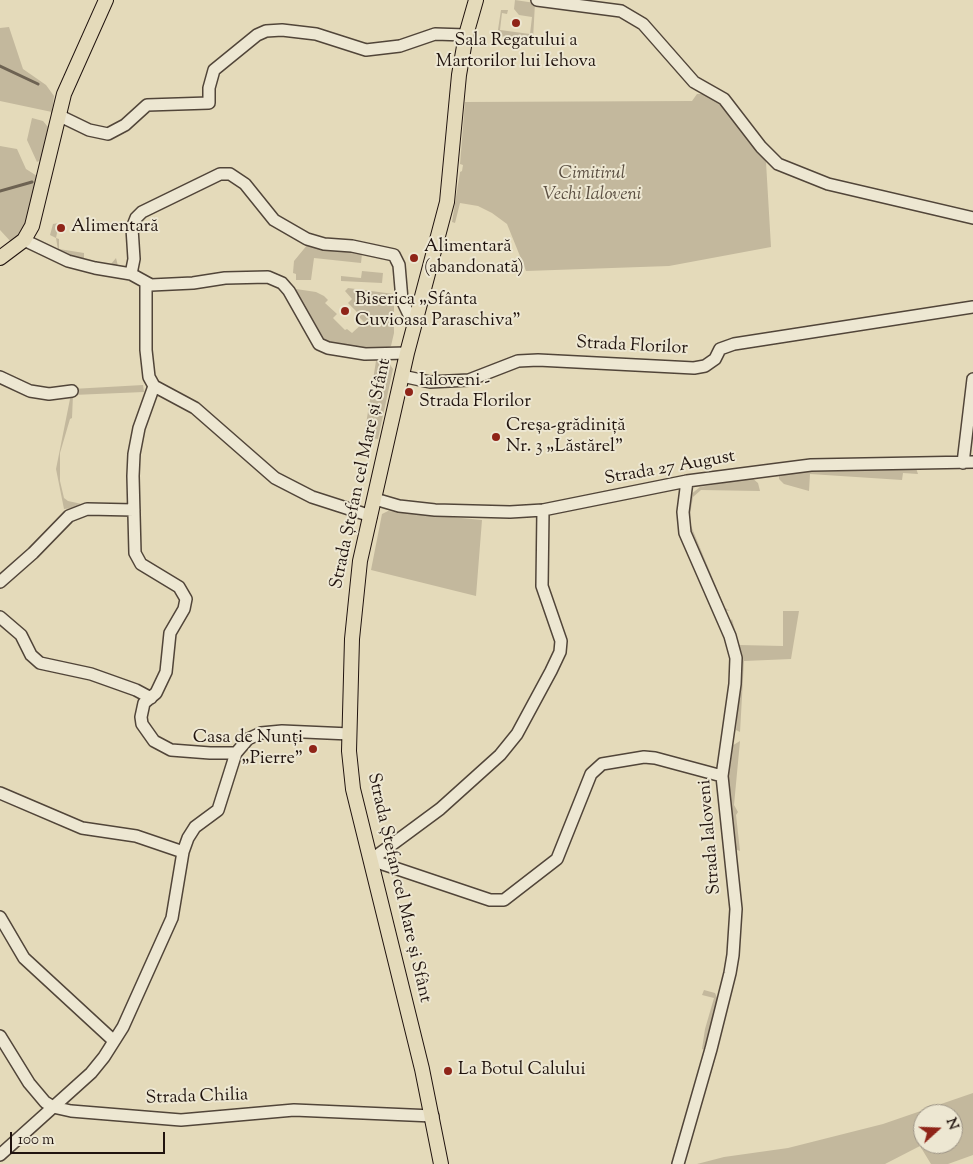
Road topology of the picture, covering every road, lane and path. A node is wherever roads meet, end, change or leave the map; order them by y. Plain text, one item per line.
1 (106, 0) edge
2 (476, 0) edge
3 (538, 0) edge
4 (466, 35) junction
5 (58, 116) junction
6 (973, 218) edge
7 (24, 240) junction
8 (0, 258) edge
9 (131, 274) junction
10 (146, 283) junction
11 (973, 307) edge
12 (414, 325) junction
13 (407, 353) junction
14 (402, 376) junction
15 (0, 377) edge
16 (973, 379) edge
17 (154, 386) junction
18 (72, 391) dead end
19 (968, 462) edge
20 (687, 482) junction
21 (375, 499) junction
22 (134, 510) junction
23 (543, 510) junction
24 (371, 516) junction
25 (0, 582) edge
26 (0, 617) edge
27 (151, 698) junction
28 (350, 734) junction
29 (236, 753) junction
30 (722, 776) junction
31 (0, 793) edge
32 (183, 852) junction
33 (371, 860) junction
34 (0, 917) edge
35 (0, 1036) edge
36 (114, 1041) junction
37 (53, 1107) junction
38 (433, 1116) junction
39 (0, 1155) edge
40 (441, 1164) edge
41 (678, 1164) edge

1 - 5 main road
2 - 4 main road, Strada Ștefan cel Mare și Sfânt
3 - 6 street
4 - 5 street
4 - 12 main road, Strada Ștefan cel Mare și Sfânt
5 - 7 main road
7 - 8 main road
7 - 9 street
9 - 10 street
9 - 12 street
10 - 13 street
10 - 17 street
11 - 14 street, Strada Florilor
12 - 13 main road, Strada Ștefan cel Mare și Sfânt
13 - 14 main road, Strada Ștefan cel Mare și Sfânt
14 - 21 main road, Strada Ștefan cel Mare și Sfânt
15 - 18 street
16 - 19 street
17 - 22 street
17 - 24 street
19 - 20 street, Strada 27 August
20 - 23 street, Strada 27 August
20 - 30 street, Strada Ialoveni
21 - 23 street, Strada 27 August
21 - 24 main road, Strada Ștefan cel Mare și Sfânt
22 - 25 street
22 - 27 street
23 - 33 street
24 - 28 main road, Strada Ștefan cel Mare și Sfânt
26 - 27 street
27 - 29 street
28 - 29 street
28 - 33 main road, Strada Ștefan cel Mare și Sfânt
29 - 32 street
30 - 33 street
30 - 41 street, Strada Ialoveni
31 - 32 street
32 - 36 street
33 - 38 main road, Strada Ștefan cel Mare și Sfânt
34 - 36 street
35 - 37 street
36 - 37 street
37 - 38 street, Strada Chilia
37 - 39 street
38 - 40 main road, Strada Ștefan cel Mare și Sfânt

